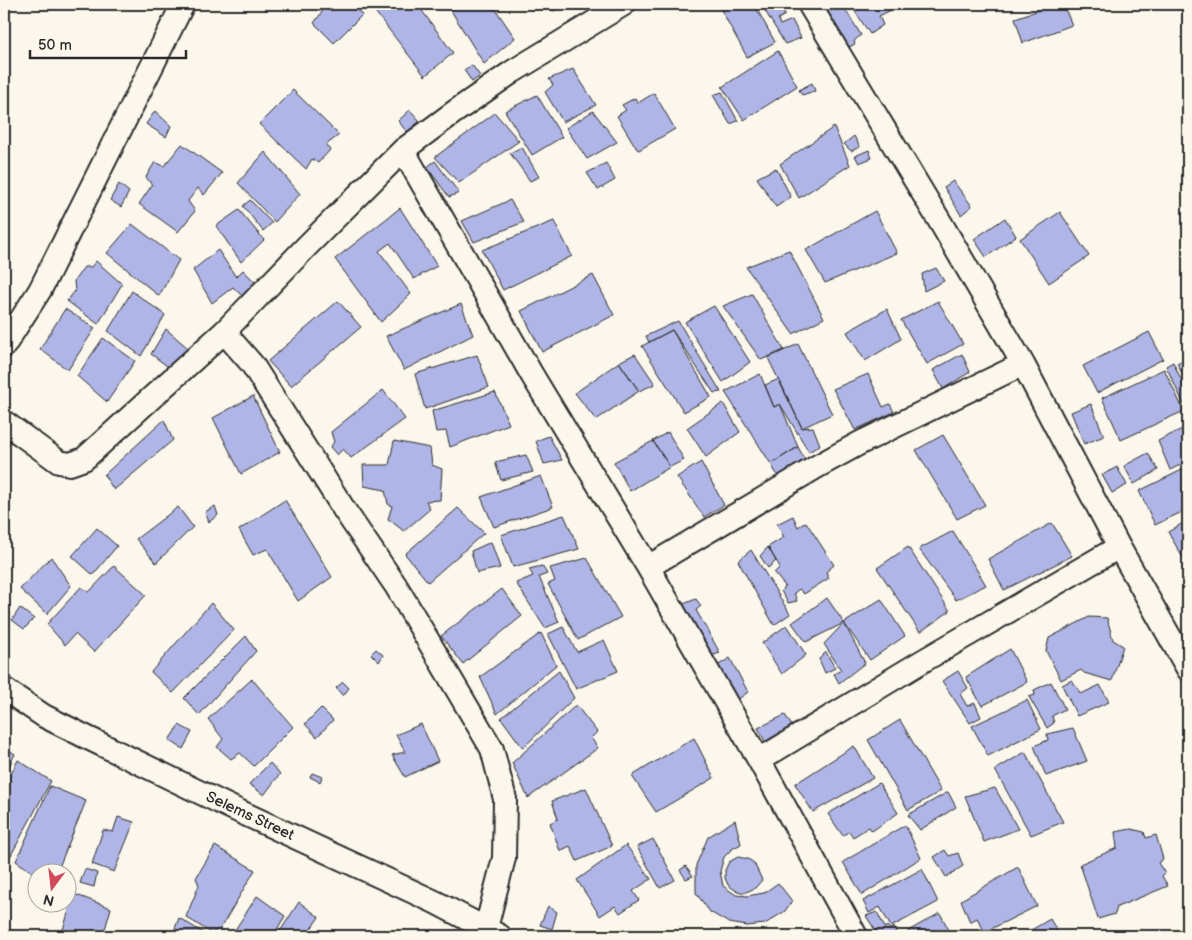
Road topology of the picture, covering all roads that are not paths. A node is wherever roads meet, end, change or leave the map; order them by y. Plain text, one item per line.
1 (184, 4) edge
2 (624, 4) edge
3 (809, 4) edge
4 (403, 150) junction
5 (224, 332) junction
6 (4, 346) edge
7 (1023, 364) junction
8 (4, 422) edge
9 (1119, 547) junction
10 (648, 567) junction
11 (1188, 669) edge
12 (4, 689) edge
13 (759, 760) junction
14 (490, 934) edge
15 (856, 936) edge

1 - 6 street
2 - 4 street
3 - 7 street
4 - 5 street
4 - 10 street
5 - 8 street
5 - 14 street
7 - 9 street
7 - 10 street
9 - 11 street
9 - 13 street
10 - 13 street
12 - 14 street, Selems Street
13 - 15 street

